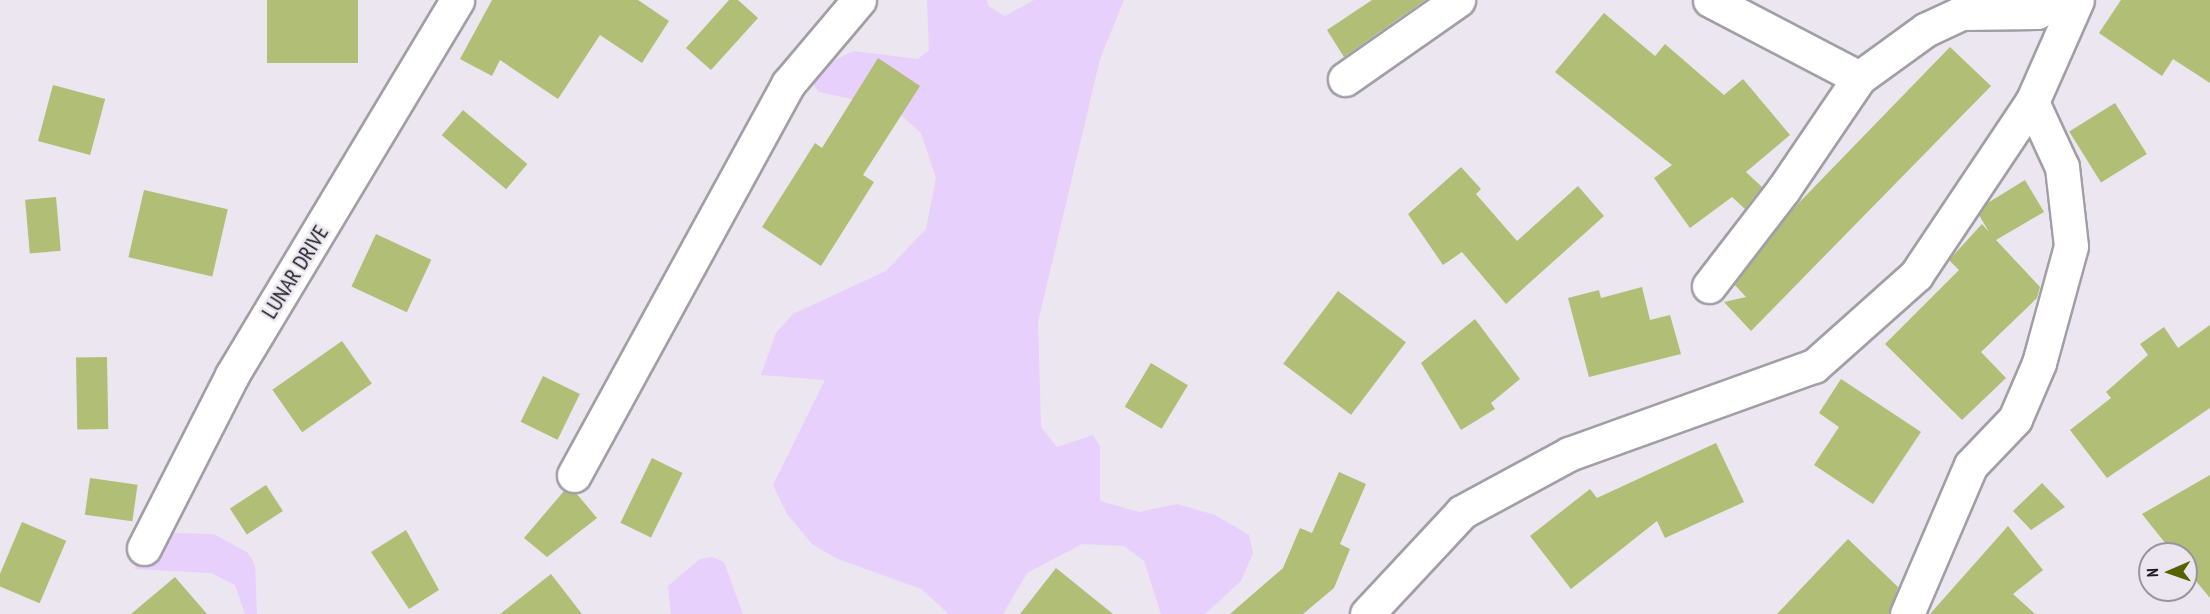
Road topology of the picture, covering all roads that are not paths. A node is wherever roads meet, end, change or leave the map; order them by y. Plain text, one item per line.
1 (457, 0) edge
2 (859, 0) edge
3 (1458, 0) edge
4 (1710, 0) edge
5 (2053, 0) edge
6 (2077, 0) edge
7 (1859, 78) junction
8 (1345, 79) dead end
9 (2032, 102) junction
10 (1709, 286) dead end
11 (574, 475) dead end
12 (144, 548) dead end
13 (1367, 614) edge
14 (1906, 614) edge

1 - 12 street, LUNAR DRIVE
2 - 11 street
3 - 8 street
4 - 7 street
5 - 7 street
6 - 9 street
7 - 10 street
9 - 13 street
9 - 14 street

